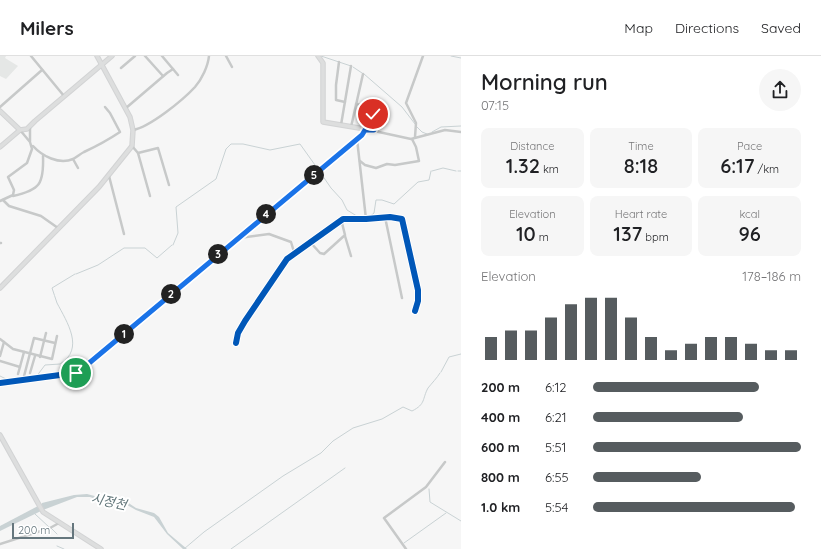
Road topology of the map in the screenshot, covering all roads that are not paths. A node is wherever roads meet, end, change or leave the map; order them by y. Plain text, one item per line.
1 (32, 56) edge
2 (97, 56) edge
3 (112, 56) edge
4 (135, 56) edge
5 (145, 56) edge
6 (162, 56) edge
7 (209, 56) edge
8 (226, 56) edge
9 (318, 56) edge
10 (423, 56) edge
11 (339, 62) dead end
12 (102, 64) junction
13 (351, 66) dead end
14 (232, 67) dead end
15 (122, 68) dead end
16 (174, 69) junction
17 (42, 70) junction
18 (363, 74) dead end
19 (178, 75) dead end
20 (163, 76) junction
21 (64, 96) junction
22 (345, 102) junction
23 (356, 104) junction
24 (0, 107) edge
25 (105, 107) dead end
26 (126, 108) junction
27 (0, 111) edge
28 (31, 125) junction
29 (341, 126) junction
30 (351, 127) junction
31 (20, 130) junction
32 (133, 130) junction
33 (365, 130) junction
34 (374, 130) junction
35 (461, 132) edge
36 (413, 138) junction
37 (357, 139) junction
38 (30, 142) junction
39 (33, 146) junction
40 (132, 146) junction
41 (0, 147) edge
42 (138, 154) junction
43 (43, 156) junction
44 (73, 159) junction
45 (360, 161) junction
46 (78, 168) dead end
47 (109, 176) junction
48 (169, 186) dead end
49 (12, 196) junction
50 (150, 196) dead end
51 (2, 200) edge
52 (385, 217) junction
53 (341, 219) junction
54 (366, 220) junction
55 (58, 228) junction
56 (124, 234) dead end
57 (345, 236) junction
58 (238, 238) junction
59 (311, 243) junction
60 (295, 255) junction
61 (351, 256) dead end
62 (0, 288) edge
63 (402, 298) dead end
64 (415, 311) dead end
65 (46, 333) dead end
66 (56, 336) dead end
67 (0, 339) edge
68 (44, 340) junction
69 (4, 342) junction
70 (55, 343) junction
71 (236, 343) dead end
72 (24, 352) junction
73 (29, 354) junction
74 (0, 356) edge
75 (35, 356) junction
76 (40, 357) junction
77 (0, 361) edge
78 (20, 367) junction
79 (30, 373) dead end
80 (18, 374) dead end
81 (23, 381) junction
82 (0, 383) edge
83 (0, 435) edge
84 (445, 462) dead end
85 (59, 523) junction
86 (0, 544) edge
87 (101, 549) edge
88 (406, 549) edge

1 - 17 street
2 - 12 street
3 - 12 street
4 - 15 street
5 - 20 street
6 - 16 street
7 - 32 street
8 - 14 street
9 - 29 street
10 - 36 street
11 - 22 street
12 - 21 street
12 - 26 street
13 - 22 street
16 - 19 street
16 - 20 street
17 - 21 street
17 - 24 street
18 - 23 street
20 - 26 street
21 - 28 street
22 - 29 street
23 - 30 street
23 - 34 street
25 - 44 street
26 - 32 street
27 - 31 street
28 - 31 street
28 - 38 street
29 - 30 street
30 - 33 street
31 - 38 street
31 - 41 street
32 - 40 street
33 - 34 street
33 - 37 street
34 - 36 street
35 - 36 street
36 - 45 street
37 - 45 street
37 - 58 street
38 - 39 street
39 - 43 street
39 - 49 street
40 - 42 street
40 - 47 street
42 - 48 street
42 - 50 street
43 - 44 street
43 - 49 street
44 - 46 street
45 - 54 street
47 - 55 street
47 - 56 street
49 - 51 street
51 - 55 street
52 - 54 street
52 - 63 street
52 - 64 street
53 - 54 street
53 - 57 street
53 - 59 street
55 - 62 street
57 - 59 street
57 - 61 street
58 - 60 street
58 - 81 street
59 - 60 street
60 - 71 street
65 - 68 street
66 - 70 street
67 - 69 street
68 - 70 street
68 - 73 street
68 - 76 street
69 - 72 street
69 - 74 street
70 - 76 street
72 - 73 street
72 - 78 street
73 - 75 street
73 - 81 street
75 - 76 street
75 - 79 street
77 - 78 street
78 - 80 street
81 - 82 street
83 - 85 street
84 - 88 street
85 - 86 street
85 - 87 street

